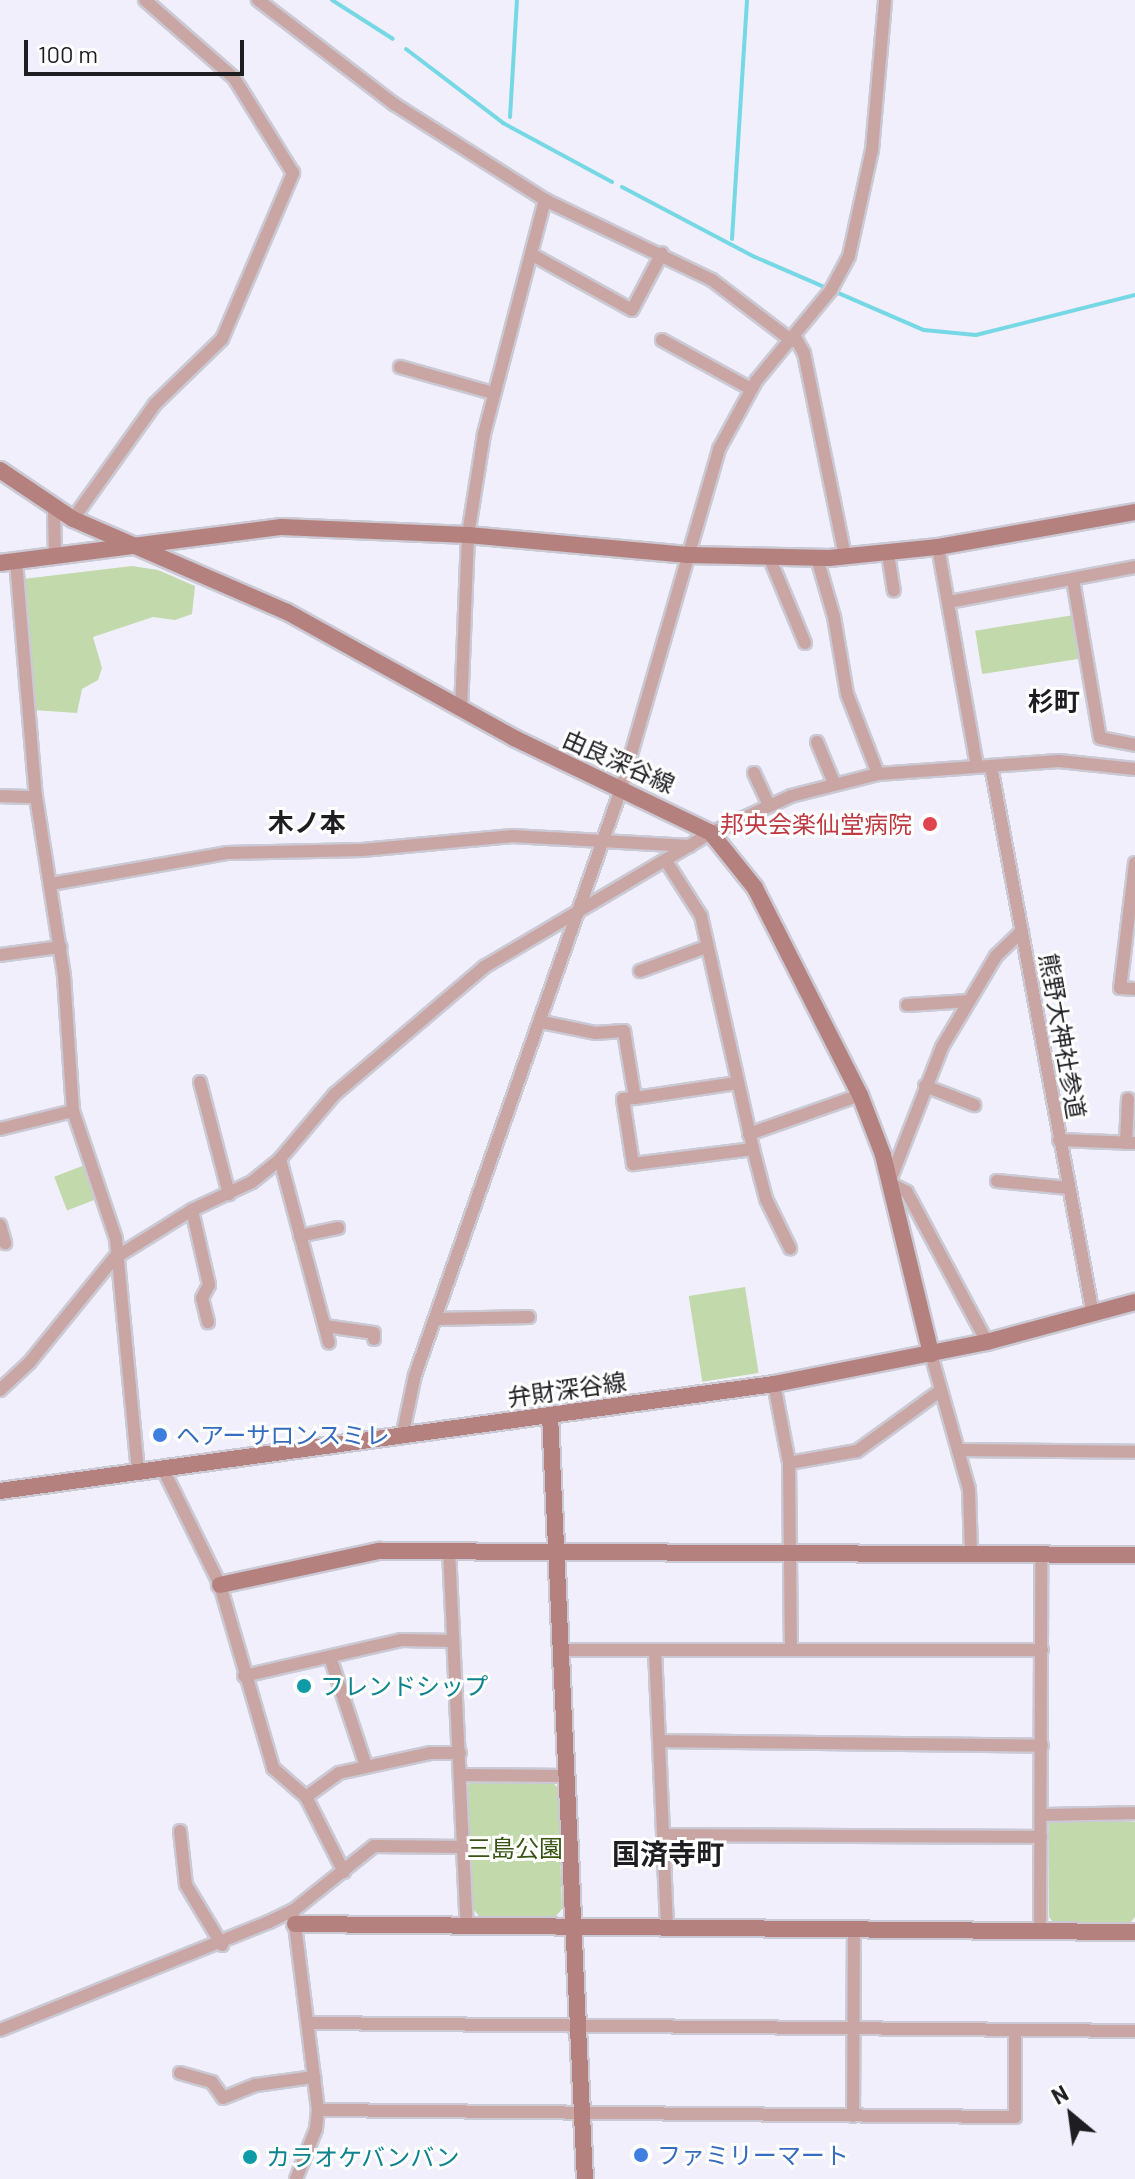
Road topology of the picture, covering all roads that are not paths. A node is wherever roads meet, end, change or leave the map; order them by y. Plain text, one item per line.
1 (145, 0) edge
2 (258, 0) edge
3 (885, 0) edge
4 (545, 200) junction
5 (662, 253) junction
6 (531, 254) junction
7 (793, 339) junction
8 (662, 340) dead end
9 (400, 367) dead end
10 (751, 389) junction
11 (493, 393) junction
12 (0, 470) edge
13 (54, 508) junction
14 (1135, 512) edge
15 (73, 519) junction
16 (468, 535) junction
17 (130, 546) junction
18 (938, 547) junction
19 (888, 554) junction
20 (688, 555) junction
21 (55, 556) junction
22 (845, 557) junction
23 (817, 558) junction
24 (770, 559) junction
25 (8, 562) edge
26 (1135, 567) edge
27 (1073, 580) junction
28 (894, 591) dead end
29 (949, 602) junction
30 (805, 643) dead end
31 (461, 710) junction
32 (817, 742) dead end
33 (1135, 745) edge
34 (977, 766) junction
35 (991, 766) junction
36 (1135, 769) edge
37 (754, 773) dead end
38 (878, 774) junction
39 (834, 783) junction
40 (621, 789) junction
41 (0, 796) edge
42 (36, 797) junction
43 (769, 805) junction
44 (711, 833) junction
45 (603, 841) junction
46 (690, 846) junction
47 (666, 861) junction
48 (1135, 863) edge
49 (51, 884) junction
50 (579, 912) junction
51 (1022, 931) junction
52 (60, 947) junction
53 (706, 947) junction
54 (0, 955) edge
55 (640, 971) dead end
56 (1135, 989) edge
57 (969, 1001) junction
58 (907, 1005) dead end
59 (542, 1022) junction
60 (200, 1082) dead end
61 (737, 1083) junction
62 (925, 1086) junction
63 (860, 1095) junction
64 (635, 1098) junction
65 (1128, 1099) dead end
66 (974, 1105) dead end
67 (73, 1111) junction
68 (0, 1129) edge
69 (749, 1134) junction
70 (1059, 1140) junction
71 (1130, 1143) edge
72 (753, 1149) junction
73 (280, 1159) junction
74 (997, 1181) dead end
75 (889, 1183) junction
76 (1069, 1188) junction
77 (229, 1194) junction
78 (192, 1210) junction
79 (0, 1225) edge
80 (338, 1228) dead end
81 (300, 1236) junction
82 (5, 1243) dead end
83 (790, 1248) dead end
84 (118, 1254) junction
85 (1135, 1302) edge
86 (1093, 1315) junction
87 (529, 1317) dead end
88 (435, 1319) junction
89 (208, 1322) dead end
90 (325, 1326) junction
91 (374, 1339) dead end
92 (987, 1342) junction
93 (329, 1343) dead end
94 (931, 1354) junction
95 (774, 1384) junction
96 (0, 1390) edge
97 (940, 1391) junction
98 (550, 1415) junction
99 (402, 1437) junction
100 (958, 1450) junction
101 (1135, 1452) edge
102 (789, 1463) junction
103 (163, 1469) junction
104 (138, 1472) junction
105 (0, 1491) edge
106 (555, 1549) junction
107 (449, 1550) junction
108 (791, 1551) junction
109 (971, 1553) junction
110 (1041, 1554) junction
111 (1135, 1555) edge
112 (220, 1585) junction
113 (453, 1641) junction
114 (560, 1650) junction
115 (655, 1650) junction
116 (791, 1650) junction
117 (1042, 1650) junction
118 (330, 1657) junction
119 (244, 1676) junction
120 (659, 1741) junction
121 (1042, 1746) junction
122 (460, 1753) junction
123 (366, 1766) junction
124 (460, 1775) junction
125 (566, 1776) junction
126 (306, 1797) junction
127 (1135, 1813) edge
128 (1041, 1815) junction
129 (180, 1831) dead end
130 (663, 1835) junction
131 (1041, 1837) junction
132 (463, 1847) junction
133 (344, 1872) junction
134 (294, 1917) junction
135 (467, 1926) junction
136 (576, 1928) junction
137 (667, 1928) junction
138 (854, 1930) junction
139 (1135, 1932) edge
140 (1040, 1933) junction
141 (222, 1945) junction
142 (308, 2023) junction
143 (578, 2026) junction
144 (0, 2030) edge
145 (854, 2030) junction
146 (1015, 2031) junction
147 (1135, 2031) edge
148 (180, 2073) dead end
149 (314, 2077) junction
150 (318, 2110) junction
151 (583, 2113) junction
152 (853, 2116) junction
153 (296, 2179) edge
154 (585, 2179) edge

1 - 15 street
2 - 4 street
3 - 7 street
4 - 5 street
4 - 6 street
5 - 6 street
5 - 7 street
6 - 11 street
7 - 10 street
7 - 22 street
8 - 10 street
9 - 11 street
10 - 20 street
11 - 16 street
12 - 13 street, 由良深谷線
13 - 15 street, 由良深谷線
13 - 21 street
14 - 18 street
15 - 17 street, 由良深谷線
16 - 17 street
16 - 20 street
16 - 31 street
17 - 21 street
17 - 31 street, 由良深谷線
18 - 19 street
18 - 29 street
19 - 22 street
19 - 28 street
20 - 24 street
20 - 40 street
21 - 25 street
22 - 23 street
23 - 24 street
23 - 38 street
24 - 30 street
25 - 42 street
26 - 27 street
27 - 29 street
27 - 33 street
29 - 34 street
31 - 40 street, 由良深谷線
32 - 39 street
34 - 35 street
34 - 38 street
35 - 36 street
35 - 51 street, 熊野大神社参道
37 - 43 street
38 - 39 street
39 - 43 street
40 - 44 street, 由良深谷線
40 - 45 street
41 - 42 street
42 - 49 street
43 - 44 street
44 - 46 street
44 - 63 street, 由良深谷線
45 - 46 street
45 - 49 street
45 - 50 street
46 - 47 street
47 - 50 street
47 - 53 street
48 - 56 street
49 - 52 street
50 - 59 street
50 - 73 street
51 - 57 street
51 - 70 street, 熊野大神社参道
52 - 54 street
52 - 67 street
53 - 55 street
53 - 61 street
57 - 58 street
57 - 62 street
59 - 64 street
59 - 88 street
60 - 77 street
61 - 64 street
61 - 69 street
62 - 66 street
62 - 75 street
63 - 69 street
63 - 75 street, 由良深谷線
64 - 72 street
65 - 71 street
67 - 68 street
67 - 84 street
69 - 72 street
70 - 71 street
70 - 76 street, 熊野大神社参道
72 - 83 street
73 - 77 street
73 - 81 street
74 - 76 street
75 - 92 street
75 - 94 street, 由良深谷線
76 - 86 street, 熊野大神社参道
77 - 78 street
78 - 84 street
78 - 89 street
79 - 82 street
80 - 81 street
81 - 90 street
84 - 96 street
84 - 104 street
85 - 86 street, 弁財深谷線
86 - 92 street, 弁財深谷線
87 - 88 street
88 - 99 street
90 - 91 street
90 - 93 street
92 - 94 street, 弁財深谷線
94 - 95 street, 弁財深谷線
94 - 97 street
95 - 98 street, 弁財深谷線
95 - 102 street
97 - 100 street
97 - 102 street
98 - 99 street, 弁財深谷線
98 - 106 street
99 - 103 street, 弁財深谷線
100 - 101 street
100 - 109 street
102 - 108 street
103 - 104 street, 弁財深谷線
103 - 112 street
104 - 105 street, 弁財深谷線
106 - 107 street
106 - 108 street
106 - 114 street
107 - 112 street
107 - 113 street
108 - 109 street
108 - 116 street
109 - 110 street
110 - 111 street
110 - 117 street
112 - 119 street
113 - 118 street
113 - 122 street
114 - 115 street
114 - 125 street
115 - 116 street
115 - 120 street
116 - 117 street
117 - 121 street
118 - 119 street
118 - 123 street
119 - 126 street
120 - 121 street
120 - 130 street
121 - 128 street
122 - 123 street
122 - 124 street
123 - 126 street
124 - 125 street
124 - 132 street
125 - 136 street
126 - 133 street
127 - 128 street
128 - 131 street
129 - 141 street
130 - 131 street
130 - 137 street
131 - 140 street
132 - 133 street
132 - 135 street
133 - 134 street
134 - 135 street
134 - 141 street
134 - 142 street
135 - 136 street
136 - 137 street
136 - 143 street
137 - 138 street
138 - 140 street
138 - 145 street
139 - 140 street
141 - 144 street
142 - 143 street
142 - 149 street
143 - 145 street
143 - 151 street
145 - 146 street
145 - 152 street
146 - 147 street
146 - 152 street
148 - 149 street
149 - 150 street
150 - 151 street
150 - 153 street
151 - 152 street
151 - 154 street

